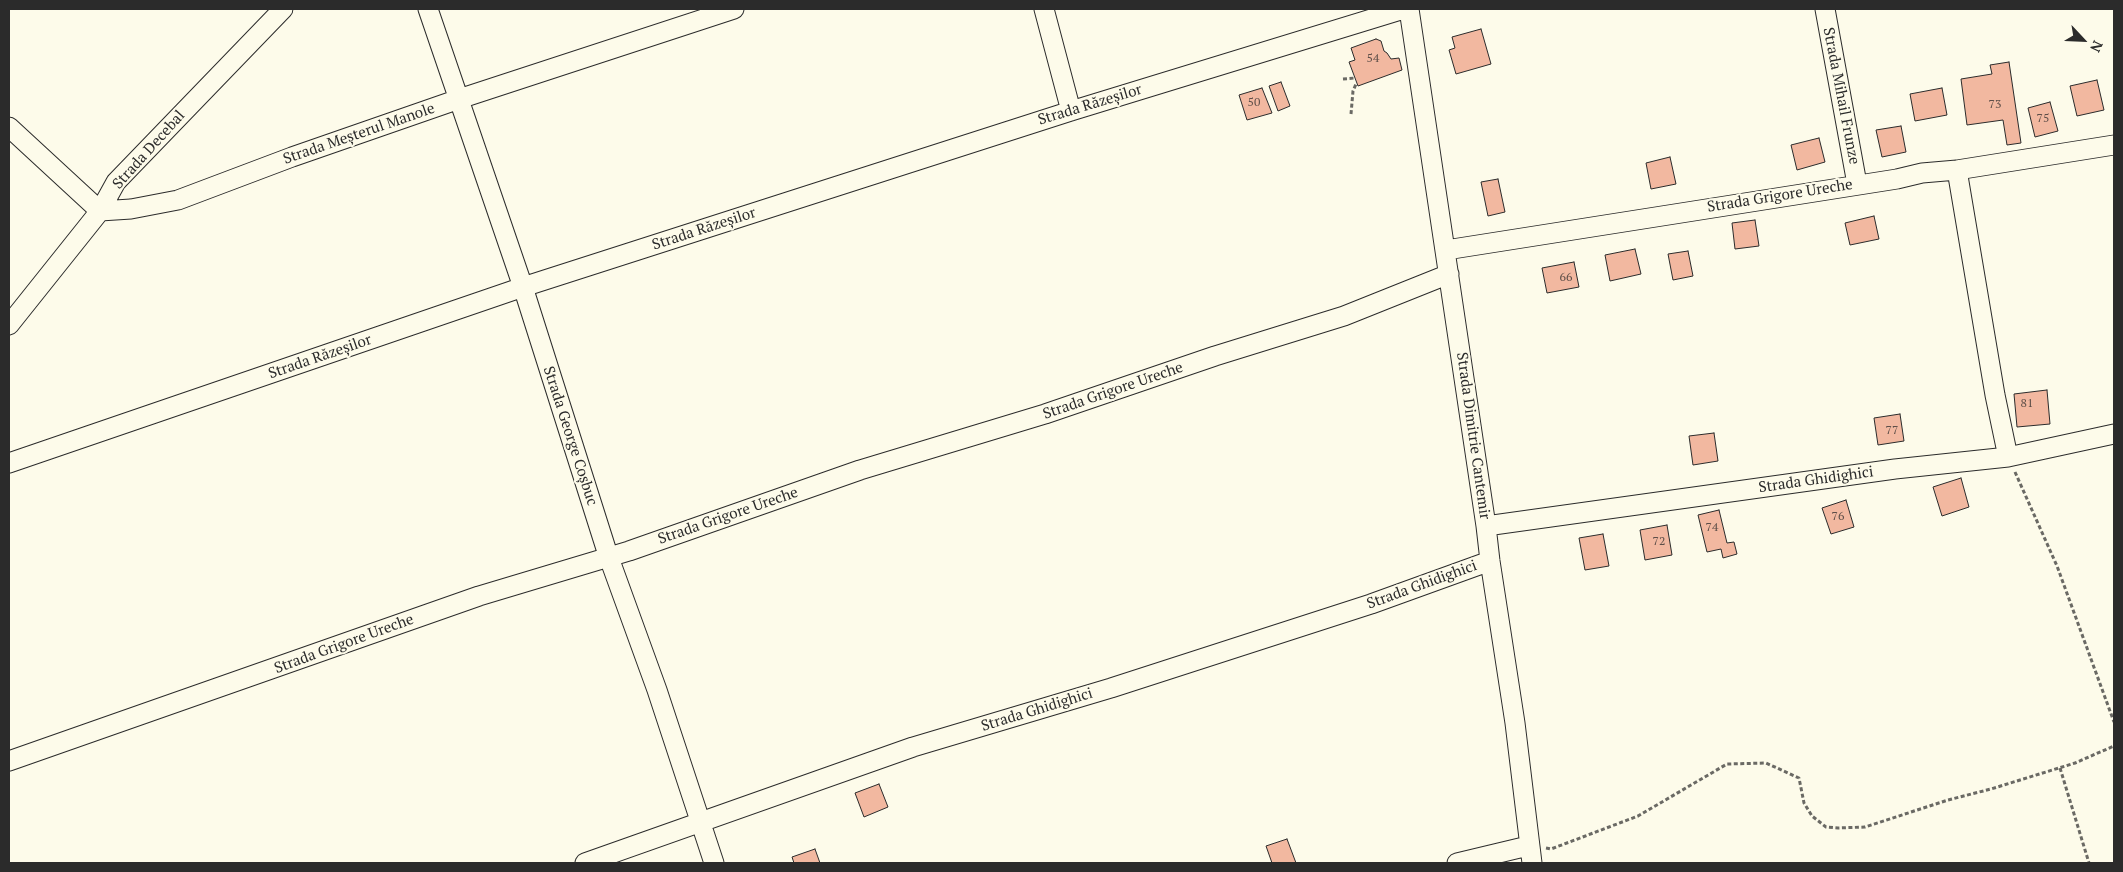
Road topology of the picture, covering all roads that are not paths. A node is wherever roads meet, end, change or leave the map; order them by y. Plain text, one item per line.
1 (283, 9) edge
2 (428, 9) edge
3 (734, 9) edge
4 (1044, 9) edge
5 (1404, 9) edge
6 (1409, 9) edge
7 (1825, 9) edge
8 (459, 99) junction
9 (1071, 111) junction
10 (9, 127) edge
11 (2114, 145) edge
12 (1957, 170) junction
13 (1858, 184) junction
14 (100, 211) junction
15 (1446, 250) junction
16 (1449, 274) junction
17 (523, 287) junction
18 (9, 325) edge
19 (2114, 434) edge
20 (2008, 457) junction
21 (9, 463) edge
22 (1486, 526) junction
23 (608, 556) junction
24 (1490, 561) junction
25 (9, 761) edge
26 (701, 823) junction
27 (1530, 855) edge
28 (585, 863) edge
29 (714, 863) edge
30 (1457, 863) edge

1 - 14 street, Strada Decebal
2 - 8 street, Strada George Coșbuc
3 - 8 street, Strada Meșterul Manole
4 - 9 street
5 - 9 street, Strada Răzeșilor
6 - 15 street, Strada Dimitrie Cantemir
7 - 13 street, Strada Mihail Frunze
8 - 14 street, Strada Meșterul Manole
8 - 17 street, Strada George Coșbuc
9 - 17 street, Strada Răzeșilor
10 - 14 street
11 - 12 street, Strada Grigore Ureche
12 - 13 street, Strada Grigore Ureche
12 - 20 street
13 - 15 street, Strada Grigore Ureche
14 - 18 street, Strada Decebal
15 - 16 street, Strada Dimitrie Cantemir
16 - 22 street, Strada Dimitrie Cantemir
16 - 23 street, Strada Grigore Ureche
17 - 21 street, Strada Răzeșilor
17 - 23 street, Strada George Coșbuc
19 - 20 street, Strada Ghidighici
20 - 22 street, Strada Ghidighici
22 - 24 street, Strada Dimitrie Cantemir
23 - 25 street, Strada Grigore Ureche
23 - 26 street, Strada George Coșbuc
24 - 26 street, Strada Ghidighici
24 - 27 street, Strada Dimitrie Cantemir
26 - 28 street, Strada Ghidighici
26 - 29 street, Strada George Coșbuc
27 - 30 street

